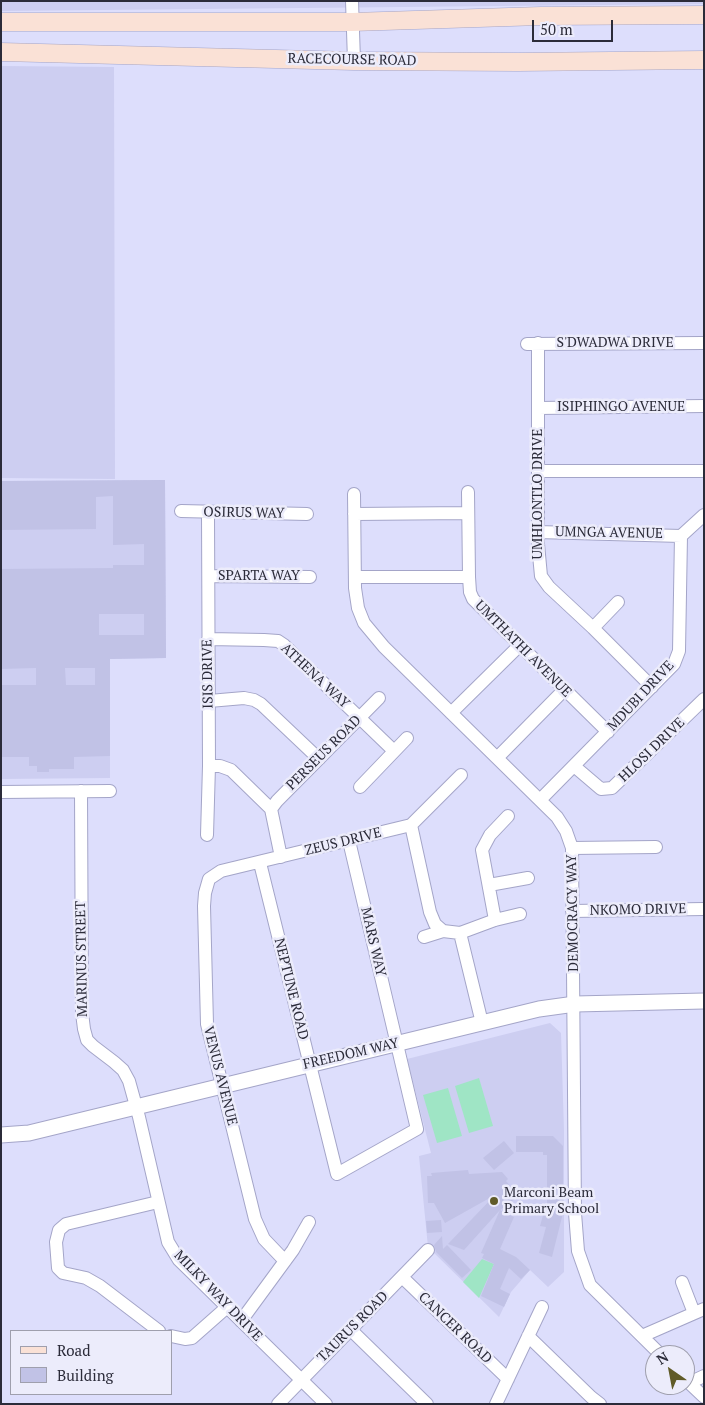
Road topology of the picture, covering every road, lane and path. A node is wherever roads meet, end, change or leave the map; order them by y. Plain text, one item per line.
1 (352, 1) edge
2 (704, 15) edge
3 (1, 22) edge
4 (352, 22) junction
5 (1, 52) edge
6 (704, 60) edge
7 (354, 61) junction
8 (532, 343) joint
9 (704, 343) edge
10 (704, 406) edge
11 (538, 408) junction
12 (538, 471) junction
13 (704, 471) edge
14 (468, 492) dead end
15 (354, 494) dead end
16 (181, 511) dead end
17 (468, 512) junction
18 (208, 513) junction
19 (307, 514) dead end
20 (354, 514) junction
21 (704, 516) edge
22 (538, 532) junction
23 (681, 536) junction
24 (208, 576) junction
25 (310, 576) dead end
26 (355, 577) junction
27 (469, 577) junction
28 (618, 602) dead end
29 (593, 628) junction
30 (208, 639) junction
31 (520, 645) junction
32 (652, 687) junction
33 (564, 690) junction
34 (379, 698) dead end
35 (704, 699) edge
36 (209, 701) junction
37 (451, 714) junction
38 (359, 718) junction
39 (608, 732) junction
40 (407, 738) dead end
41 (394, 751) junction
42 (497, 758) junction
43 (319, 759) junction
44 (209, 766) junction
45 (574, 766) junction
46 (460, 775) dead end
47 (360, 786) dead end
48 (81, 791) junction
49 (110, 791) dead end
50 (1, 792) edge
51 (540, 800) junction
52 (271, 809) junction
53 (508, 816) dead end
54 (411, 825) junction
55 (207, 835) dead end
56 (349, 841) junction
57 (656, 847) dead end
58 (572, 848) junction
59 (281, 857) junction
60 (260, 863) junction
61 (528, 878) dead end
62 (209, 879) joint
63 (489, 885) junction
64 (704, 909) edge
65 (572, 911) junction
66 (520, 914) dead end
67 (495, 920) junction
68 (443, 931) junction
69 (460, 933) junction
70 (424, 937) dead end
71 (704, 1001) edge
72 (575, 1004) junction
73 (482, 1023) junction
74 (396, 1043) junction
75 (309, 1064) junction
76 (222, 1086) junction
77 (137, 1106) junction
78 (1, 1135) edge
79 (337, 1174) joint
80 (158, 1202) junction
81 (309, 1222) dead end
82 (428, 1250) dead end
83 (285, 1261) junction
84 (402, 1277) junction
85 (682, 1282) dead end
86 (542, 1307) dead end
87 (226, 1308) junction
88 (699, 1311) edge
89 (242, 1321) junction
90 (158, 1330) edge
91 (351, 1330) junction
92 (172, 1336) edge
93 (528, 1336) junction
94 (642, 1336) junction
95 (651, 1345) edge
96 (508, 1379) junction
97 (301, 1380) junction
98 (278, 1404) edge
99 (326, 1404) edge
100 (427, 1404) edge
101 (496, 1404) edge
102 (600, 1404) edge

1 - 4 street
2 - 4 main road
3 - 4 main road
4 - 7 street
5 - 7 main road, RACECOURSE ROAD
6 - 7 main road, RACECOURSE ROAD
8 - 9 street, S'DWADWA DRIVE
8 - 11 street, UMHLONTLO DRIVE
10 - 11 street, ISIPHINGO AVENUE
11 - 12 street, UMHLONTLO DRIVE
12 - 13 street
12 - 22 street, UMHLONTLO DRIVE
14 - 17 street, UMTHATHI AVENUE
15 - 20 street, DEMOCRACY WAY
16 - 18 street, OSIRUS WAY
17 - 20 street
17 - 27 street, UMTHATHI AVENUE
18 - 19 street, OSIRUS WAY
18 - 24 street, ISIS DRIVE
20 - 26 street, DEMOCRACY WAY
21 - 23 street
22 - 23 street, UMNGA AVENUE
22 - 29 street, UMHLONTLO DRIVE
23 - 32 street, MDUBI DRIVE
24 - 25 street, SPARTA WAY
24 - 30 street, ISIS DRIVE
26 - 27 street
26 - 37 street, DEMOCRACY WAY
27 - 31 street, UMTHATHI AVENUE
28 - 29 street
29 - 32 street, UMHLONTLO DRIVE
30 - 36 street, ISIS DRIVE
30 - 38 street, ATHENA WAY
31 - 33 street, UMTHATHI AVENUE
31 - 37 street
32 - 39 street, MDUBI DRIVE
33 - 39 street, UMTHATHI AVENUE
33 - 42 street
34 - 38 street, PERSEUS ROAD
35 - 45 street, HLOSI DRIVE
36 - 43 street
36 - 44 street, ISIS DRIVE
37 - 42 street, DEMOCRACY WAY
38 - 41 street, ATHENA WAY
38 - 43 street, PERSEUS ROAD
39 - 45 street, MDUBI DRIVE
40 - 41 street
41 - 47 street
42 - 51 street, DEMOCRACY WAY
43 - 52 street, PERSEUS ROAD
44 - 52 street
44 - 55 street, ISIS DRIVE
45 - 51 street, MDUBI DRIVE
46 - 54 street
48 - 49 street
48 - 50 street
48 - 77 street, MARINUS STREET
51 - 58 street, DEMOCRACY WAY
52 - 59 street
53 - 63 street
54 - 56 street, ZEUS DRIVE
54 - 68 street
56 - 59 street, ZEUS DRIVE
56 - 74 street, MARS WAY
57 - 58 street
58 - 65 street, DEMOCRACY WAY
59 - 60 street, ZEUS DRIVE
60 - 62 street, ZEUS DRIVE
60 - 75 street, NEPTUNE ROAD
61 - 63 street
62 - 76 street, VENUS AVENUE
63 - 67 street
64 - 65 street, NKOMO DRIVE
65 - 72 street, DEMOCRACY WAY
66 - 67 street
67 - 69 street
68 - 69 street
68 - 70 street
69 - 73 street
71 - 72 street, FREEDOM WAY
72 - 73 street, FREEDOM WAY
72 - 94 street, DEMOCRACY WAY
73 - 74 street, FREEDOM WAY
74 - 75 street, FREEDOM WAY
74 - 79 street, MARS WAY
75 - 76 street, FREEDOM WAY
75 - 79 street, NEPTUNE ROAD
76 - 77 street, FREEDOM WAY
76 - 83 street, VENUS AVENUE
77 - 78 street, FREEDOM WAY
77 - 80 street, MILKY WAY DRIVE
80 - 87 street, MILKY WAY DRIVE
80 - 90 street
81 - 83 street
82 - 84 street, TAURUS ROAD
83 - 89 street
84 - 91 street, TAURUS ROAD
84 - 96 street, CANCER ROAD
85 - 88 street
86 - 93 street
87 - 89 street, MILKY WAY DRIVE
87 - 92 street
88 - 94 street
89 - 97 street, MILKY WAY DRIVE
91 - 97 street, TAURUS ROAD
91 - 100 street
93 - 96 street
93 - 102 street
94 - 95 street, DEMOCRACY WAY
96 - 101 street
97 - 98 street, TAURUS ROAD
97 - 99 street, MILKY WAY DRIVE

